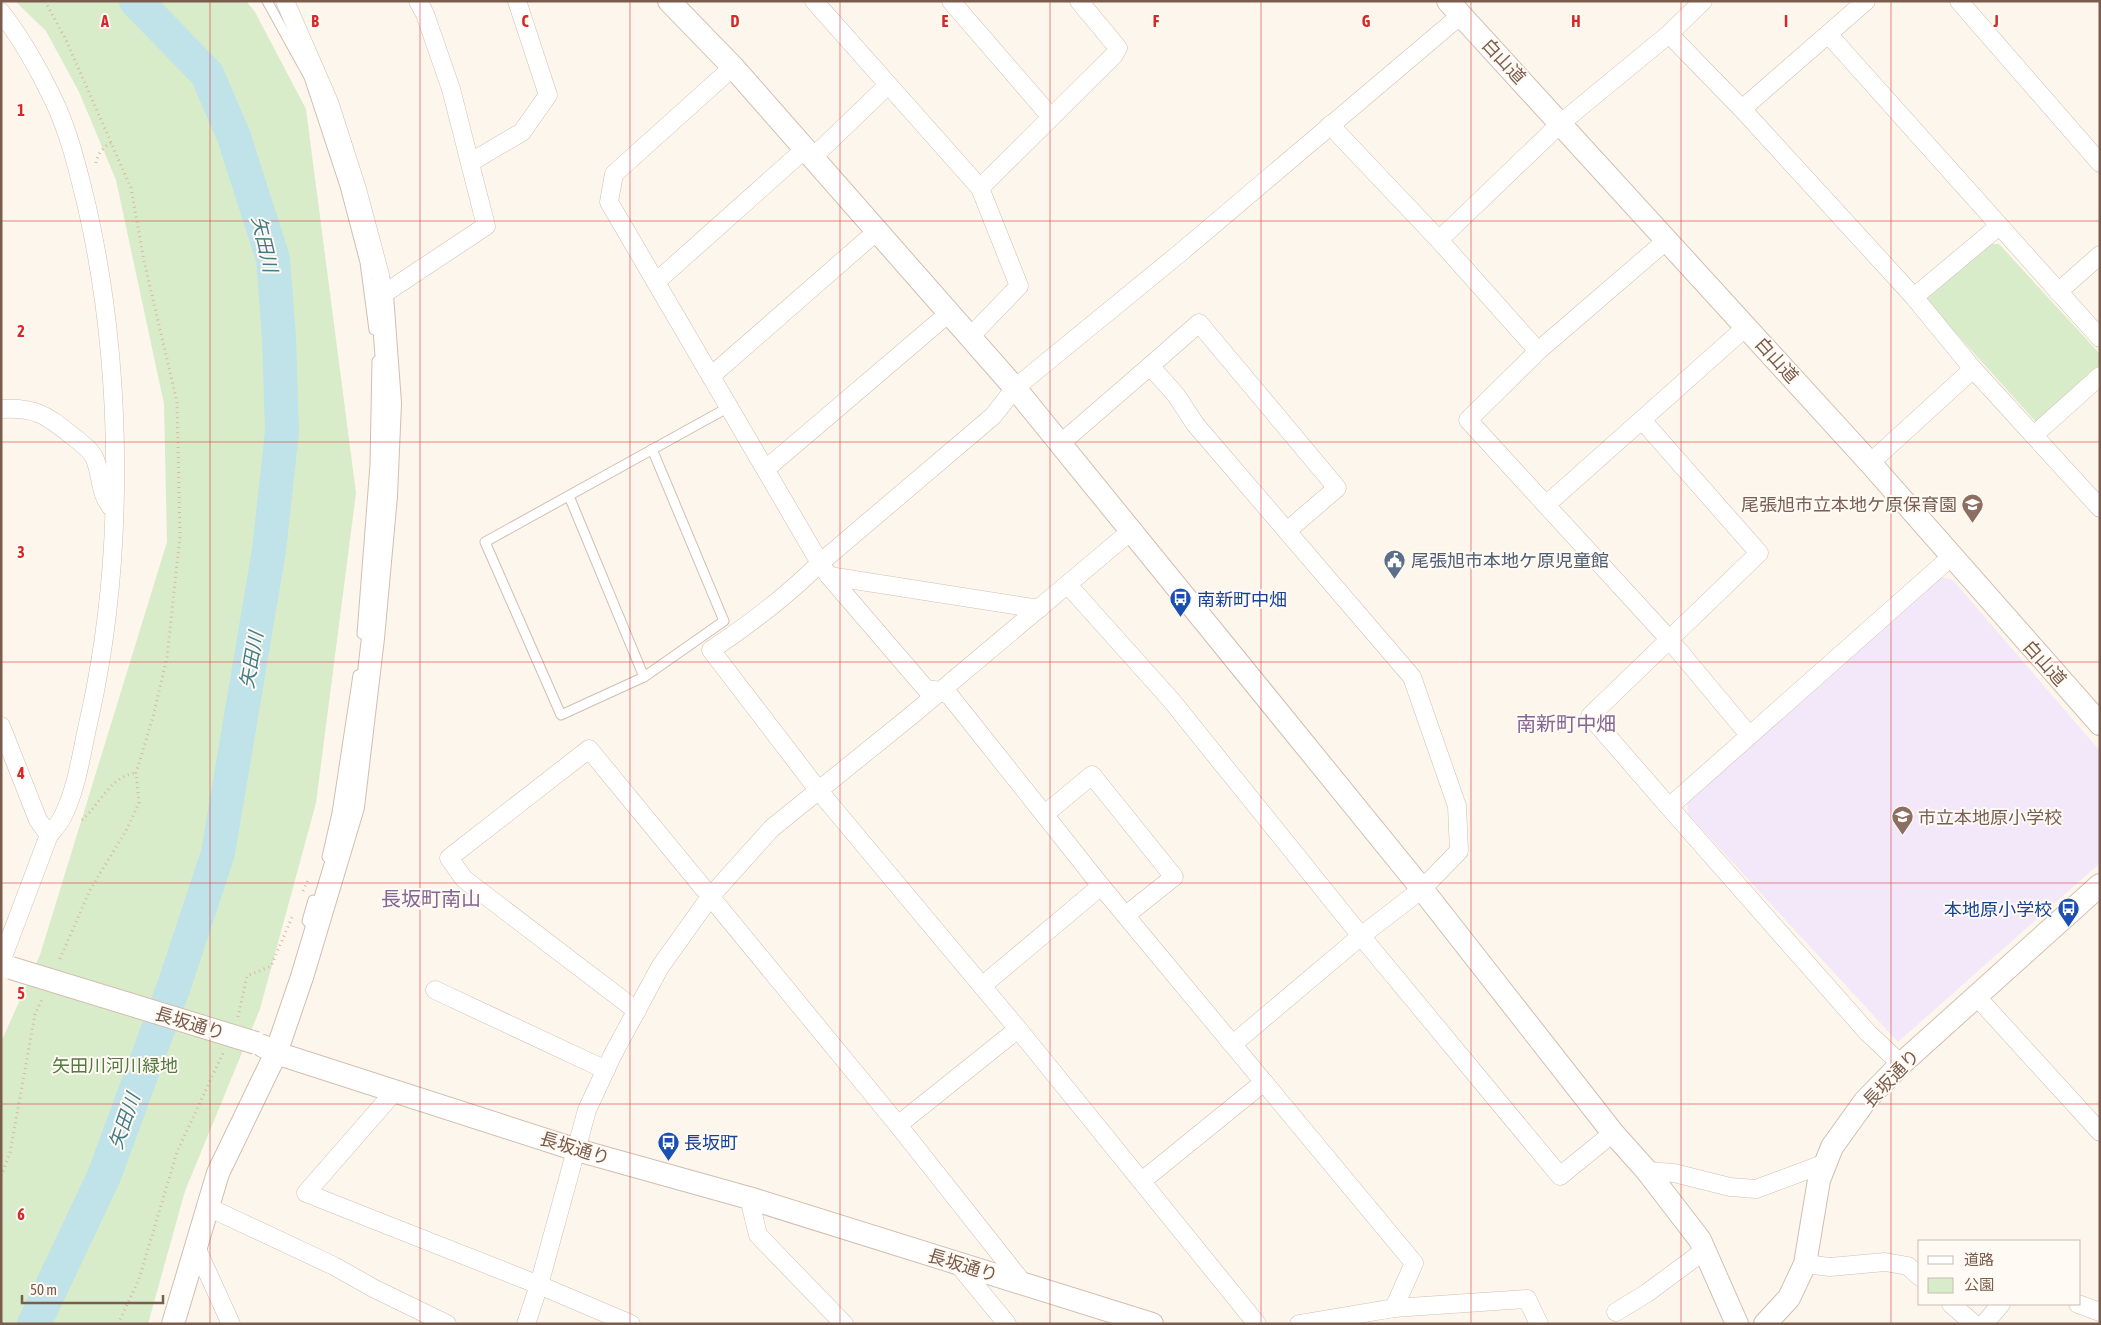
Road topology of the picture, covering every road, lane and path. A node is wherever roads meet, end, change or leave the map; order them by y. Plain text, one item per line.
1 (267, 1) edge
2 (285, 1) edge
3 (418, 1) edge
4 (517, 1) edge
5 (669, 1) edge
6 (814, 1) edge
7 (951, 1) edge
8 (1079, 1) edge
9 (1704, 1) edge
10 (1866, 1) edge
11 (1959, 1) edge
12 (1454, 8) edge
13 (1, 12) edge
14 (1670, 34) junction
15 (1828, 34) junction
16 (732, 68) junction
17 (888, 84) junction
18 (1742, 109) junction
19 (1051, 118) junction
20 (1560, 123) junction
21 (1330, 126) junction
22 (809, 154) junction
23 (471, 162) junction
24 (2100, 163) edge
25 (980, 188) junction
26 (1999, 226) junction
27 (877, 231) junction
28 (1439, 240) junction
29 (1667, 240) junction
30 (2100, 255) edge
31 (656, 282) junction
32 (2058, 292) junction
33 (382, 295) junction
34 (1914, 298) junction
35 (949, 312) junction
36 (1746, 327) junction
37 (970, 337) junction
38 (2100, 338) edge
39 (1538, 351) junction
40 (1150, 366) junction
41 (1973, 369) junction
42 (711, 376) junction
43 (2100, 376) edge
44 (1015, 388) junction
45 (729, 406) junction
46 (1, 410) edge
47 (1642, 420) junction
48 (2034, 435) junction
49 (1060, 444) junction
50 (652, 449) junction
51 (1870, 463) junction
52 (766, 469) junction
53 (569, 496) junction
54 (1546, 505) junction
55 (2100, 508) edge
56 (114, 509) junction
57 (1132, 531) junction
58 (1287, 531) junction
59 (1951, 557) junction
60 (825, 569) junction
61 (1068, 585) junction
62 (1039, 608) junction
63 (713, 639) junction
64 (1669, 639) junction
65 (361, 646) dead end
66 (359, 666) dead end
67 (644, 678) junction
68 (940, 691) junction
69 (2100, 724) edge
70 (2, 732) edge
71 (1749, 735) junction
72 (136, 773) dead end
73 (819, 791) junction
74 (1669, 807) junction
75 (1045, 814) junction
76 (78, 824) dead end
77 (49, 835) junction
78 (324, 865) dead end
79 (312, 870) dead end
80 (1101, 886) junction
81 (2100, 886) edge
82 (1422, 889) junction
83 (316, 893) dead end
84 (301, 896) dead end
85 (710, 897) junction
86 (293, 914) dead end
87 (1126, 915) junction
88 (316, 930) junction
89 (1361, 936) junction
90 (4, 965) edge
91 (982, 986) junction
92 (435, 990) dead end
93 (1977, 997) junction
94 (637, 1010) junction
95 (236, 1025) dead end
96 (1018, 1029) junction
97 (1233, 1044) junction
98 (223, 1052) dead end
99 (276, 1053) junction
100 (1901, 1064) junction
101 (606, 1070) junction
102 (1264, 1082) junction
103 (395, 1092) junction
104 (898, 1125) junction
105 (1613, 1132) junction
106 (2100, 1132) edge
107 (577, 1150) junction
108 (1826, 1163) junction
109 (1647, 1171) junction
110 (1142, 1181) junction
111 (749, 1198) junction
112 (208, 1207) junction
113 (196, 1247) junction
114 (1705, 1250) junction
115 (957, 1263) junction
116 (1805, 1264) junction
117 (1918, 1275) edge
118 (1022, 1283) junction
119 (539, 1285) junction
120 (1952, 1305) edge
121 (2000, 1305) edge
122 (2081, 1305) edge
123 (1394, 1308) junction
124 (1616, 1312) dead end
125 (2100, 1312) edge
126 (118, 1324) edge
127 (172, 1324) edge
128 (231, 1324) edge
129 (447, 1324) edge
130 (526, 1324) edge
131 (631, 1324) edge
132 (844, 1324) edge
133 (1007, 1324) edge
134 (1152, 1324) edge
135 (1258, 1324) edge
136 (1299, 1324) edge
137 (1539, 1324) edge
138 (1737, 1324) edge
139 (1765, 1324) edge
140 (1974, 1324) edge
141 (1984, 1324) edge

1 - 65 lane
2 - 33 street
3 - 23 street
4 - 23 street
5 - 16 street
6 - 17 street
7 - 19 street
8 - 19 street
9 - 14 street
10 - 15 street
11 - 24 street
12 - 20 street, 白山道
12 - 21 street
13 - 56 street
14 - 18 street
14 - 20 street
15 - 18 street
15 - 26 street
16 - 22 street
16 - 31 street
17 - 22 street
17 - 25 street
18 - 34 street
19 - 25 street
20 - 28 street
20 - 29 street, 白山道
21 - 28 street
21 - 44 street
22 - 27 street
22 - 31 street
23 - 33 street
25 - 37 street
26 - 32 street
26 - 34 street
27 - 35 street
27 - 42 street
28 - 39 street
29 - 36 street, 白山道
29 - 39 street
30 - 32 street
31 - 42 street
32 - 38 street
33 - 88 street
34 - 41 street
35 - 37 street
35 - 52 street
36 - 47 street
36 - 51 street, 白山道
37 - 44 street
39 - 54 street
40 - 49 street
40 - 58 street
40 - 58 street
41 - 48 street
41 - 51 street
42 - 45 street
43 - 48 street
44 - 49 street
44 - 60 street
45 - 50 lane
45 - 52 street
46 - 56 street
47 - 54 street
47 - 64 street
48 - 55 street
49 - 57 street
50 - 53 lane
50 - 63 lane
51 - 59 street, 白山道
52 - 60 street
53 - 67 lane
53 - 67 lane
54 - 64 street
56 - 77 street
57 - 61 street
57 - 82 street
58 - 82 street
59 - 69 street, 白山道
59 - 71 street
60 - 62 street
60 - 63 street
60 - 68 street
61 - 62 street
61 - 89 street
62 - 68 street
63 - 67 lane
63 - 73 street
64 - 71 street
64 - 74 street
66 - 78 lane
68 - 73 street
68 - 75 street
70 - 77 street
71 - 74 street
72 - 76 path
73 - 85 street
73 - 91 street
74 - 100 street
75 - 80 street
75 - 87 street
77 - 90 street
79 - 84 path
80 - 87 street
80 - 91 street
81 - 93 street, 長坂通り
82 - 89 street
82 - 105 street
83 - 88 lane
85 - 94 street
85 - 94 street
85 - 104 street
86 - 95 path
87 - 97 street
88 - 99 street
89 - 97 street
89 - 105 street
90 - 99 street, 長坂通り, bridge
91 - 96 street
92 - 101 street
93 - 100 street, 長坂通り
93 - 106 street
94 - 101 street
96 - 104 street
96 - 110 street
97 - 102 street
98 - 126 path
99 - 103 street, 長坂通り
99 - 112 street
100 - 108 street, 長坂通り
101 - 107 street
102 - 110 street
102 - 123 street
103 - 107 street, 長坂通り
103 - 119 street
104 - 118 street
105 - 109 street
107 - 111 street, 長坂通り
107 - 119 street
108 - 109 street
108 - 116 street, 長坂通り
109 - 114 street
110 - 135 street
111 - 115 street, 長坂通り
111 - 132 street
112 - 113 street
112 - 129 street
113 - 127 street
113 - 128 street
114 - 124 street
114 - 138 street
115 - 118 street, 長坂通り
115 - 133 street
116 - 117 street
116 - 139 street, 長坂通り
118 - 134 street, 長坂通り
119 - 130 street
119 - 131 street
120 - 140 street
121 - 141 street
122 - 125 street
123 - 136 street
123 - 137 street

